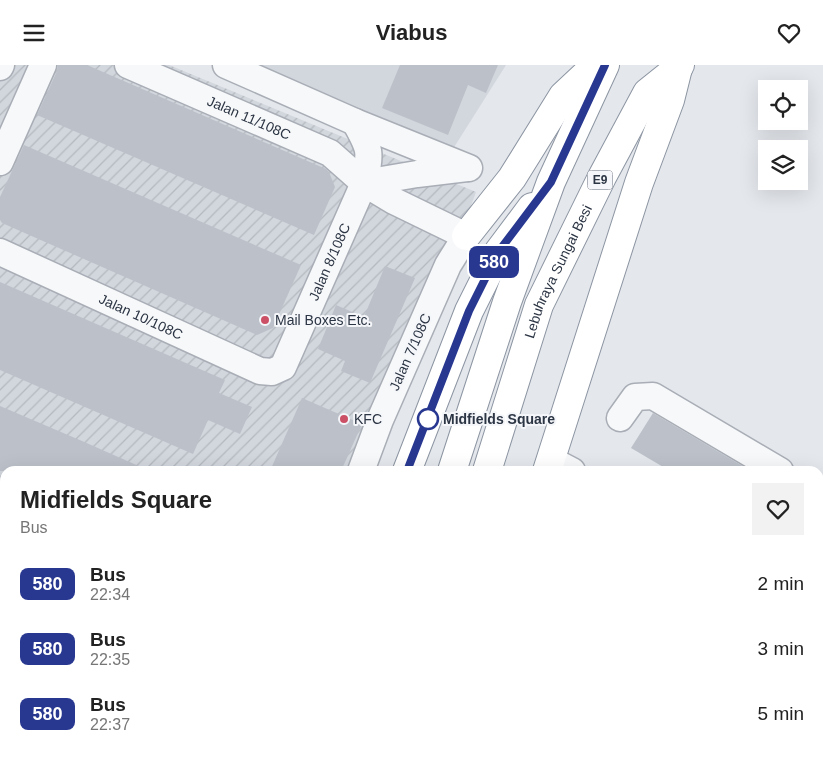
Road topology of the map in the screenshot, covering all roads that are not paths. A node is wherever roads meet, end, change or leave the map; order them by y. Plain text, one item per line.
1 (42, 65) edge
2 (128, 65) edge
3 (226, 65) edge
4 (596, 65) edge
5 (605, 65) edge
6 (679, 67) edge
7 (355, 122) junction
8 (0, 162) edge
9 (551, 182) junction
10 (364, 183) junction
11 (466, 236) junction
12 (0, 253) edge
13 (283, 367) joint
14 (620, 419) dead end
15 (363, 466) edge
16 (409, 466) edge
17 (454, 466) edge
18 (489, 466) edge
19 (557, 466) edge
20 (771, 466) edge

1 - 8 street
2 - 10 street, Jalan 11/108C
3 - 7 street
4 - 11 highway
5 - 9 highway
6 - 18 highway, Lebuhraya Sungai Besi / E9
6 - 19 highway
7 - 10 street, Jalan 8/108C
7 - 10 street
9 - 16 highway
9 - 17 highway
10 - 11 street, Jalan 11/108C
10 - 13 street, Jalan 8/108C
11 - 15 street, Jalan 7/108C
12 - 13 street, Jalan 10/108C
14 - 20 street

